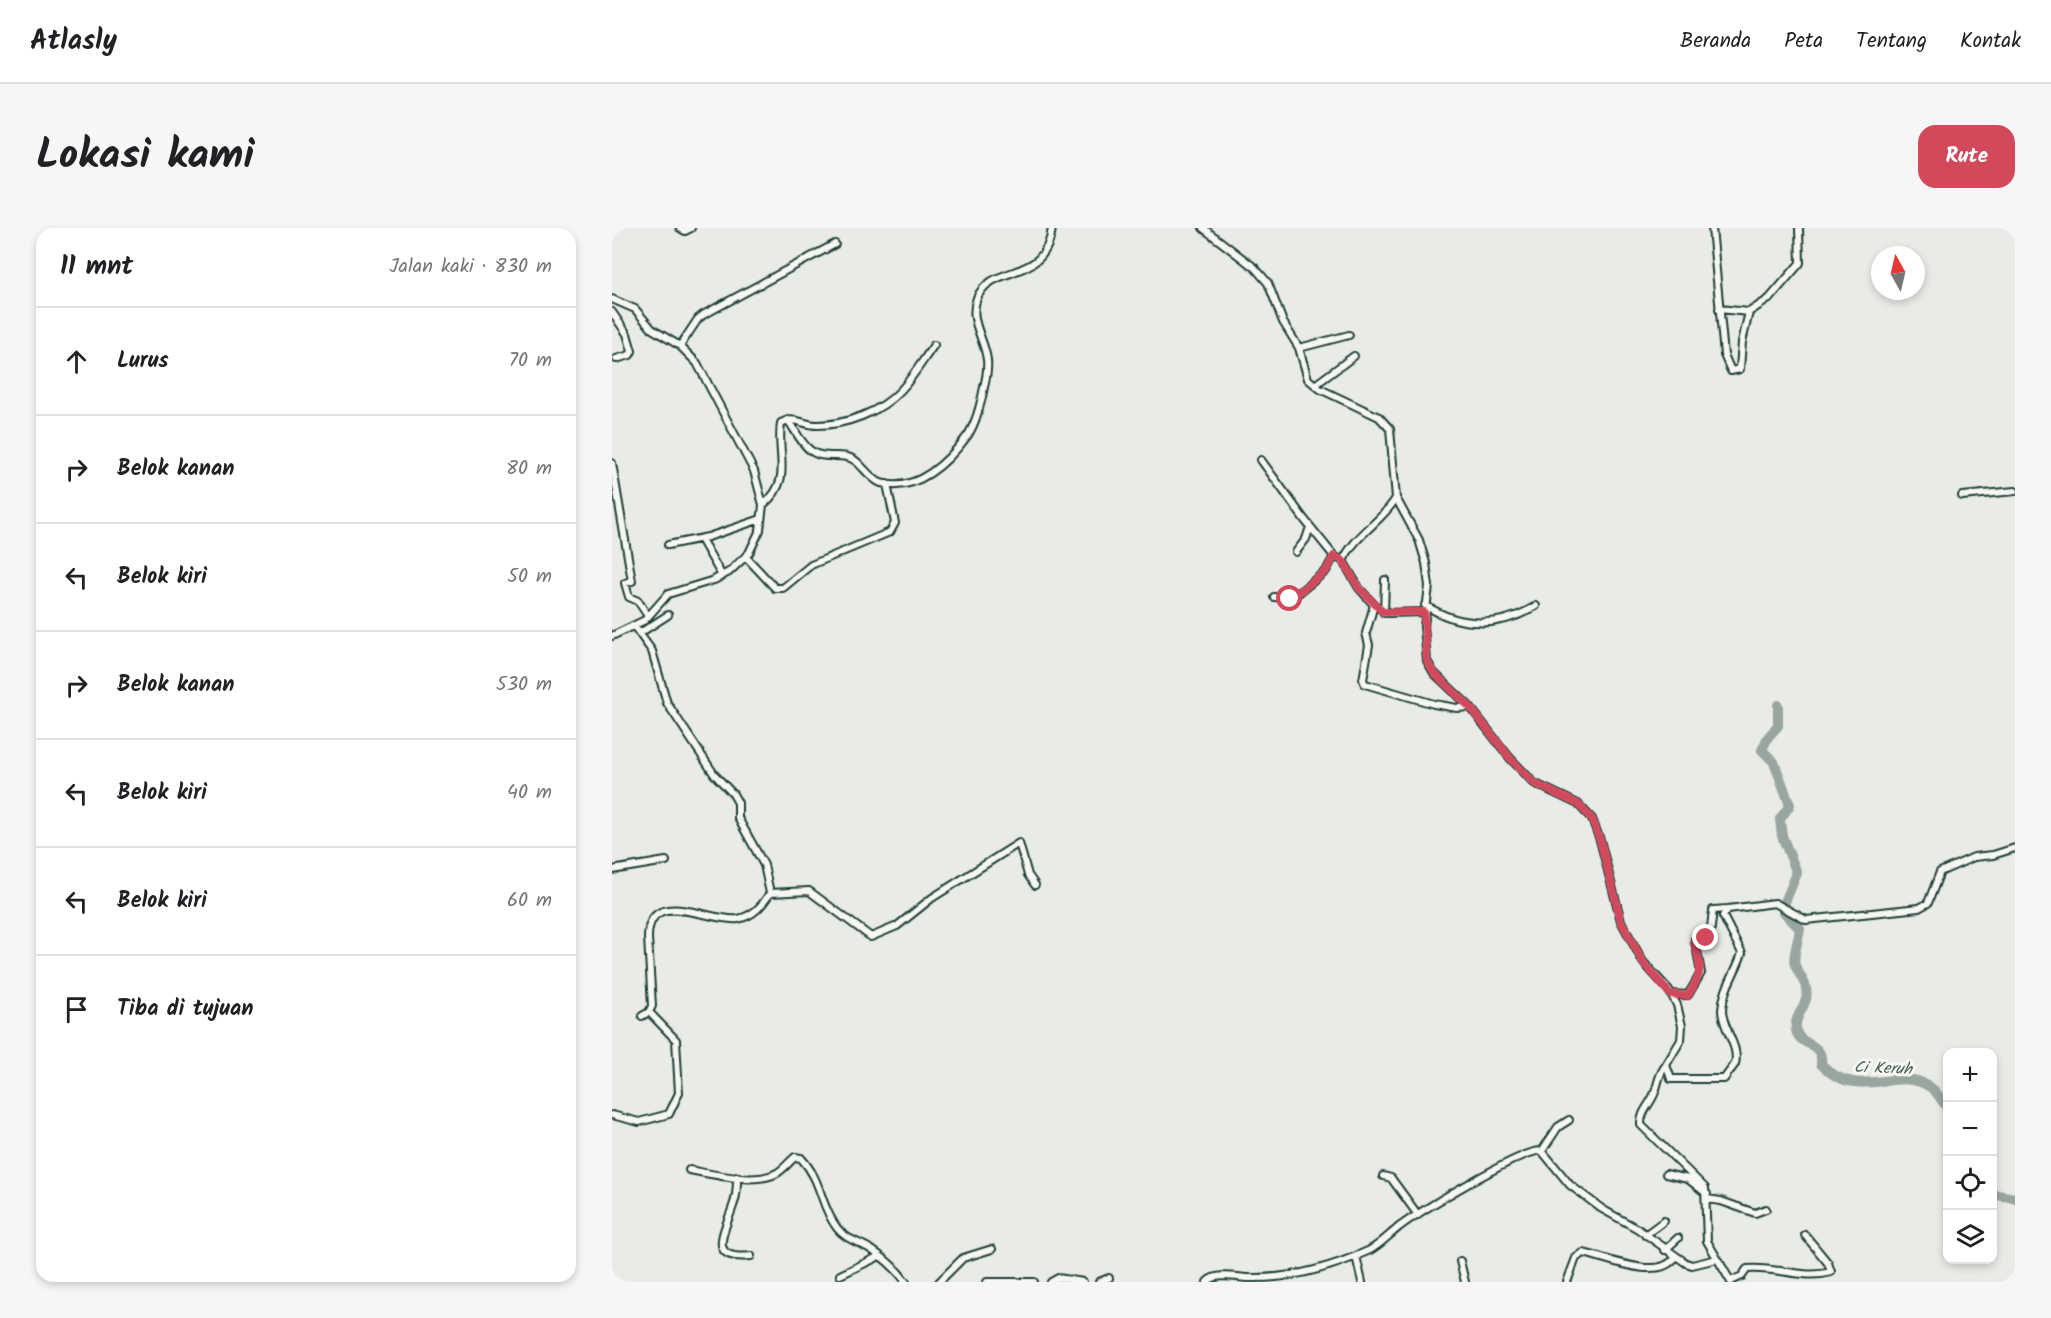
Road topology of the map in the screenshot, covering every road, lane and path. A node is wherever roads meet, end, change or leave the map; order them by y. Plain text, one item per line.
1 (680, 228) edge
2 (691, 228) edge
3 (1052, 228) edge
4 (1203, 228) edge
5 (1712, 228) edge
6 (1799, 228) edge
7 (835, 244) dead end
8 (612, 299) edge
9 (1719, 309) junction
10 (612, 312) edge
11 (1749, 312) junction
12 (1349, 335) dead end
13 (934, 345) dead end
14 (680, 346) junction
15 (1299, 348) junction
16 (1354, 356) dead end
17 (616, 359) dead end
18 (1315, 385) junction
19 (788, 420) junction
20 (1261, 460) dead end
21 (612, 464) edge
22 (887, 484) junction
23 (2015, 491) edge
24 (1962, 496) dead end
25 (1396, 498) junction
26 (763, 505) junction
27 (761, 519) junction
28 (1310, 527) junction
29 (701, 539) junction
30 (668, 545) dead end
31 (1296, 552) dead end
32 (1334, 556) junction
33 (746, 557) junction
34 (1343, 561) junction
35 (722, 576) junction
36 (1384, 580) dead end
37 (1274, 597) dead end
38 (1374, 605) junction
39 (1536, 606) dead end
40 (1425, 609) junction
41 (1384, 613) junction
42 (668, 615) dead end
43 (648, 616) junction
44 (634, 626) junction
45 (640, 633) junction
46 (612, 636) edge
47 (1470, 707) junction
48 (2015, 848) edge
49 (666, 861) dead end
50 (612, 870) edge
51 (1035, 885) dead end
52 (770, 894) junction
53 (1728, 909) junction
54 (1670, 994) junction
55 (649, 1012) junction
56 (642, 1016) dead end
57 (1666, 1065) junction
58 (612, 1115) edge
59 (1569, 1120) dead end
60 (1542, 1151) junction
61 (689, 1170) dead end
62 (1666, 1174) dead end
63 (1383, 1176) dead end
64 (737, 1177) junction
65 (1707, 1197) junction
66 (1766, 1209) dead end
67 (1418, 1215) junction
68 (1664, 1221) dead end
69 (1645, 1235) junction
70 (1805, 1235) dead end
71 (1678, 1238) dead end
72 (992, 1249) dead end
73 (1665, 1250) junction
74 (751, 1256) dead end
75 (880, 1256) junction
76 (1356, 1256) junction
77 (1676, 1256) junction
78 (1717, 1259) junction
79 (1460, 1261) dead end
80 (840, 1275) dead end
81 (1109, 1278) dead end
82 (1731, 1281) edge
83 (906, 1282) edge
84 (939, 1282) edge
85 (987, 1282) edge
86 (1034, 1282) edge
87 (1051, 1282) edge
88 (1083, 1282) edge
89 (1099, 1282) edge
90 (1207, 1282) edge
91 (1362, 1282) edge
92 (1466, 1282) edge
93 (1567, 1282) edge

1 - 2 street
3 - 22 street
4 - 15 street
5 - 9 street
6 - 11 street
7 - 14 street
8 - 14 street
9 - 11 street
9 - 11 street
10 - 17 street
12 - 15 street
13 - 19 street
14 - 26 street
15 - 18 street
16 - 18 street
18 - 25 street
19 - 22 street
19 - 26 street
20 - 28 street
21 - 43 street
22 - 33 street
23 - 24 street
25 - 34 street
25 - 40 street
26 - 27 street
27 - 29 street
27 - 33 street
28 - 31 street
28 - 32 street
29 - 30 street
29 - 35 street
32 - 34 street
32 - 37 street
33 - 35 street
34 - 38 street
35 - 43 street
36 - 41 street
38 - 41 street
38 - 47 street
39 - 40 street
40 - 41 street
40 - 47 street
42 - 45 street
43 - 44 street
44 - 45 street
44 - 46 street
45 - 52 street
47 - 54 street
48 - 53 street
49 - 50 street
51 - 52 street
52 - 55 street
53 - 54 street
53 - 57 street
54 - 57 street
55 - 56 street
55 - 58 street
57 - 65 street
59 - 60 street
60 - 67 street
60 - 69 street
61 - 64 street
62 - 65 street
63 - 67 street
64 - 74 street
64 - 75 street
65 - 66 street
65 - 78 street
67 - 76 street
68 - 69 street
69 - 73 street
70 - 82 street
71 - 73 street
72 - 84 street
73 - 77 street
75 - 80 street
75 - 83 street
76 - 90 street
76 - 91 street
77 - 78 street
77 - 93 street
78 - 82 street
79 - 92 street
81 - 89 street
85 - 86 street
87 - 88 street

